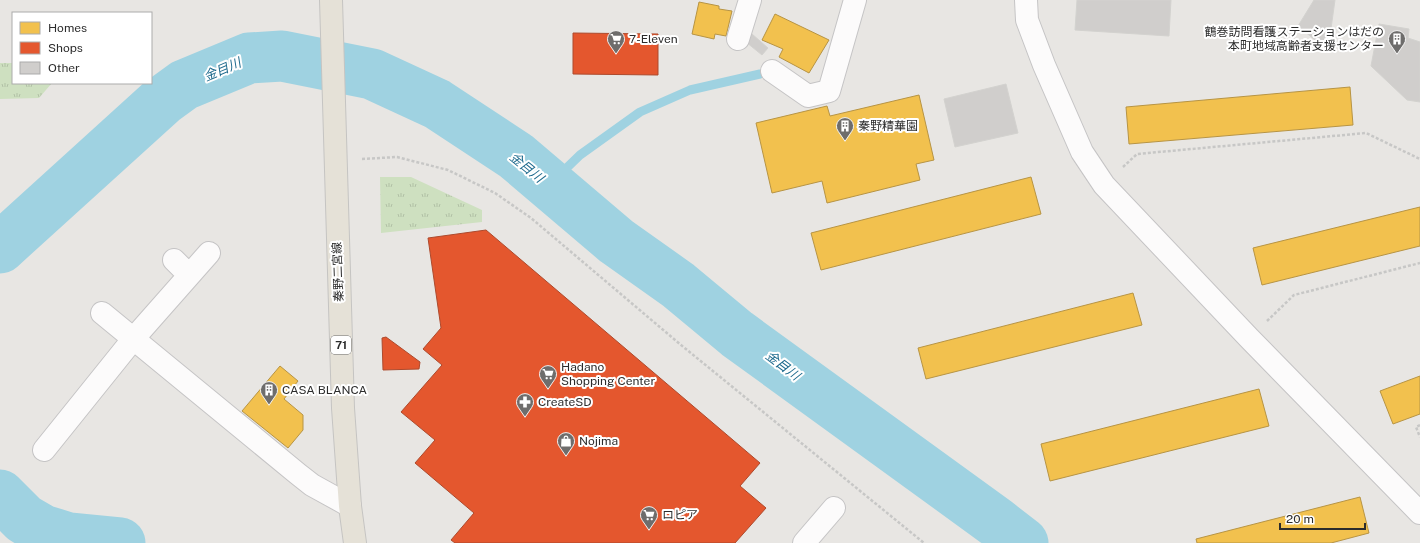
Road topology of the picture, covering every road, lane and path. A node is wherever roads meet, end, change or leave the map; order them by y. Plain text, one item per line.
1 (331, 0) edge
2 (750, 0) edge
3 (855, 0) edge
4 (1026, 0) edge
5 (738, 39) dead end
6 (772, 71) dead end
7 (335, 154) junction
8 (1420, 159) edge
9 (1121, 169) dead end
10 (209, 253) dead end
11 (174, 260) dead end
12 (1420, 263) edge
13 (190, 275) junction
14 (102, 313) dead end
15 (1265, 323) dead end
16 (134, 338) junction
17 (1420, 425) edge
18 (1420, 437) edge
19 (44, 450) dead end
20 (350, 506) junction
21 (834, 508) dead end
22 (1420, 513) edge
23 (355, 543) edge
24 (804, 543) edge
25 (924, 543) edge

1 - 7 main road, 秦野二宮線 / 71
2 - 5 street
3 - 6 street
4 - 22 street
7 - 20 main road, 秦野二宮線 / 71
7 - 25 path
8 - 9 path
10 - 13 street
11 - 13 street
12 - 15 path
13 - 16 street
14 - 16 street
16 - 19 street
16 - 20 street
17 - 18 path
20 - 23 main road, 秦野二宮線 / 71
21 - 24 street

